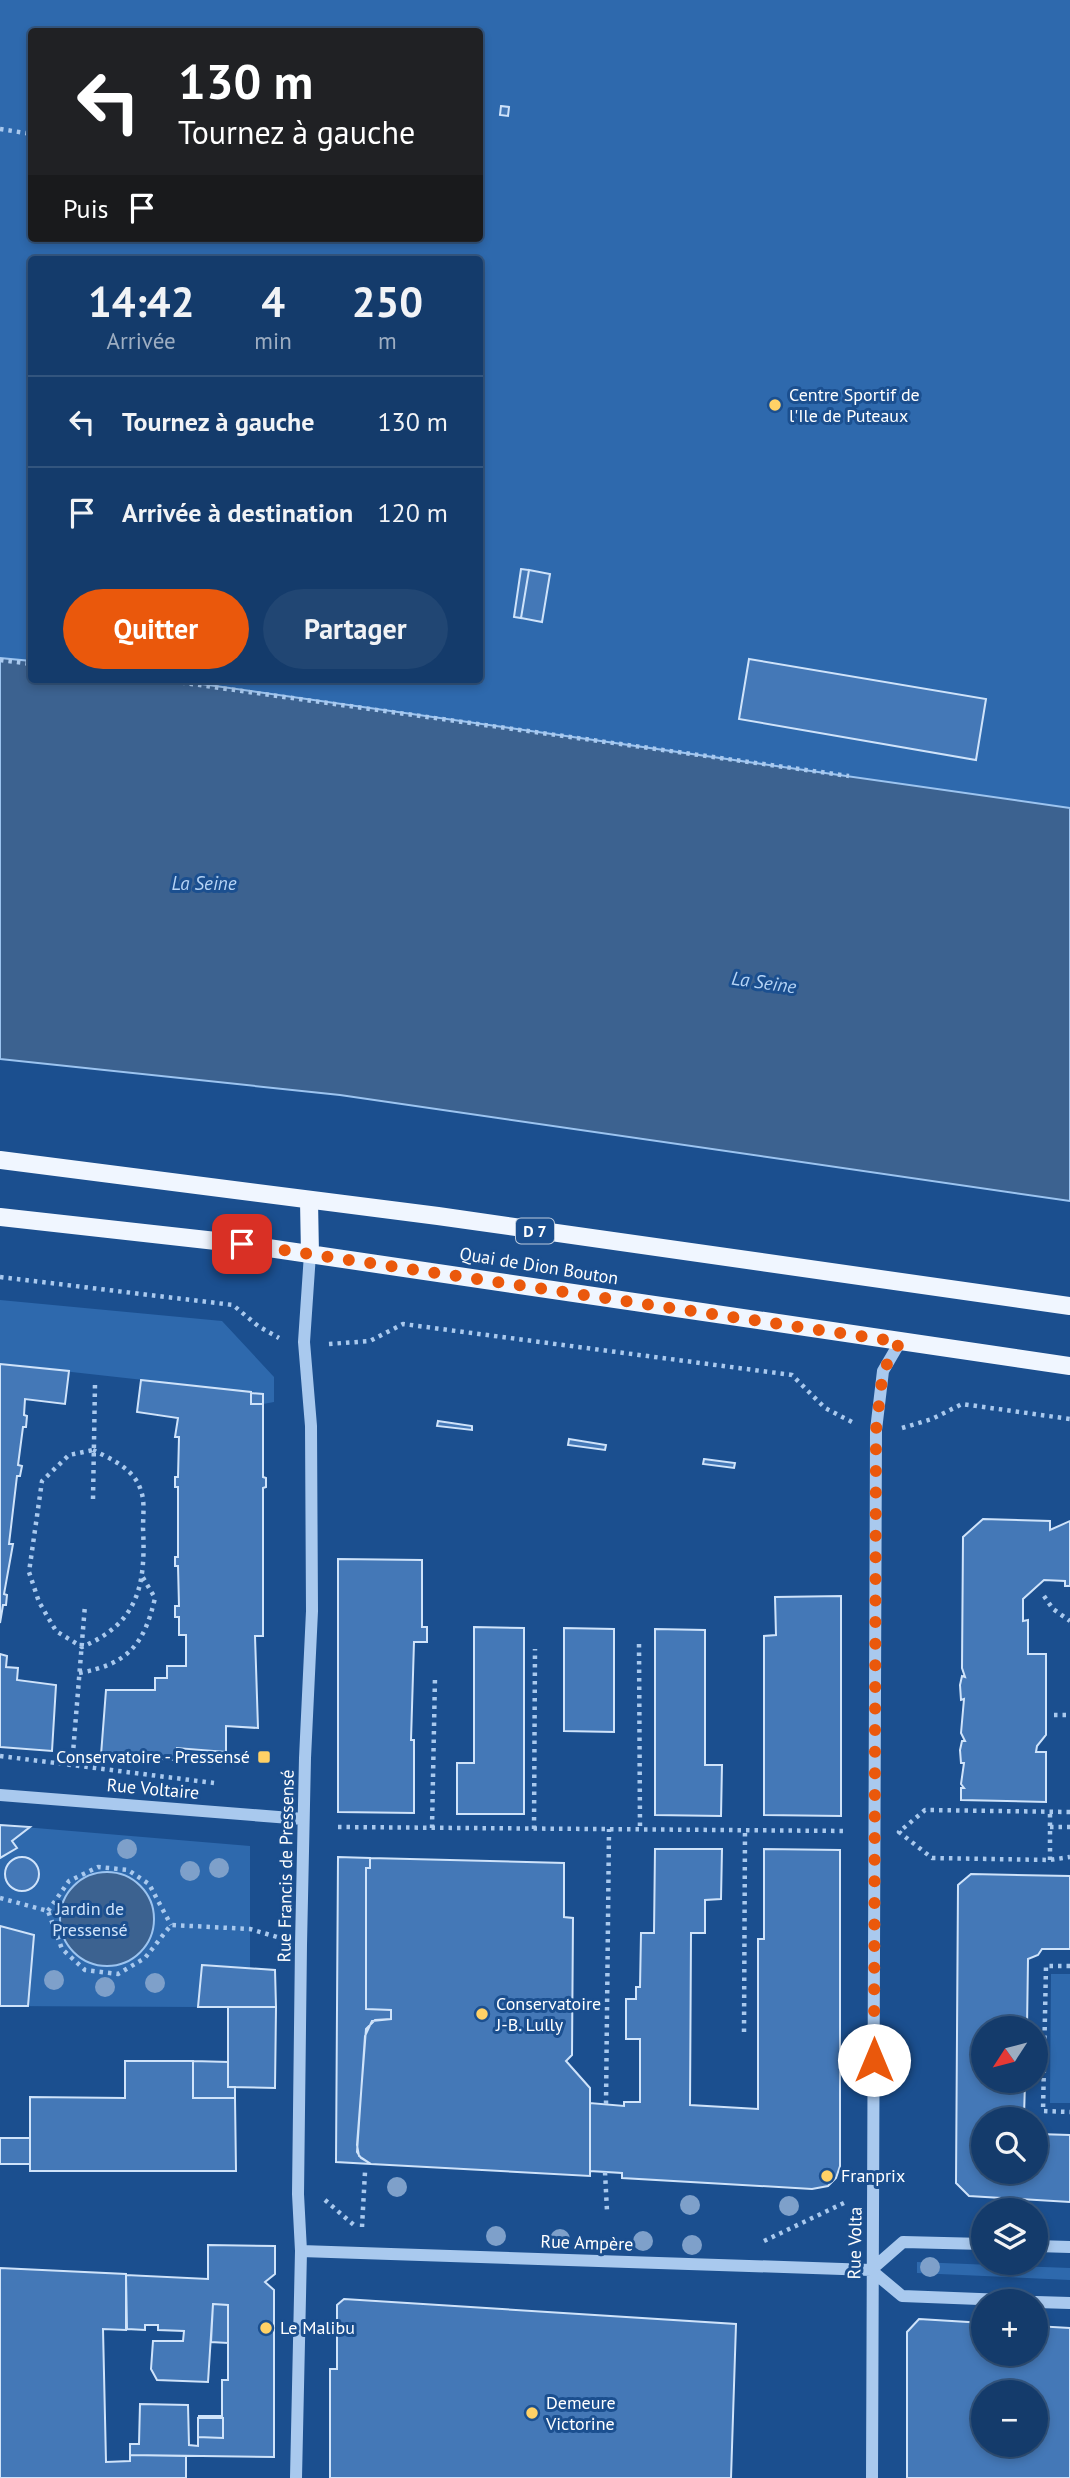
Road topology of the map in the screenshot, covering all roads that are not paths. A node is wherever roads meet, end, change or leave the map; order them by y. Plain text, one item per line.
1 (0, 1160) edge
2 (309, 1201) junction
3 (0, 1217) edge
4 (310, 1254) junction
5 (1070, 1306) edge
6 (900, 1342) junction
7 (1070, 1366) edge
8 (0, 1795) edge
9 (303, 1819) junction
10 (971, 2244) edge
11 (1048, 2246) edge
12 (1070, 2246) edge
13 (301, 2251) junction
14 (871, 2270) junction
15 (971, 2299) edge
16 (1048, 2302) edge
17 (1070, 2303) edge
18 (296, 2478) edge
19 (872, 2478) edge

1 - 2 main road, Quai de Dion Bouton / D 7
2 - 4 main road
2 - 5 main road, Quai de Dion Bouton / D 7
3 - 4 main road, Quai de Dion Bouton
4 - 6 main road, Quai de Dion Bouton
4 - 9 street, Rue Francis de Pressensé
6 - 7 main road, Quai de Dion Bouton
6 - 14 street, Rue Volta
8 - 9 street, Rue Voltaire
9 - 13 street, Rue Francis de Pressensé
10 - 14 street
11 - 12 street
13 - 14 street, Rue Ampère
13 - 18 street, Rue Francis de Pressensé
14 - 15 street
14 - 19 street, Rue Volta
16 - 17 street

